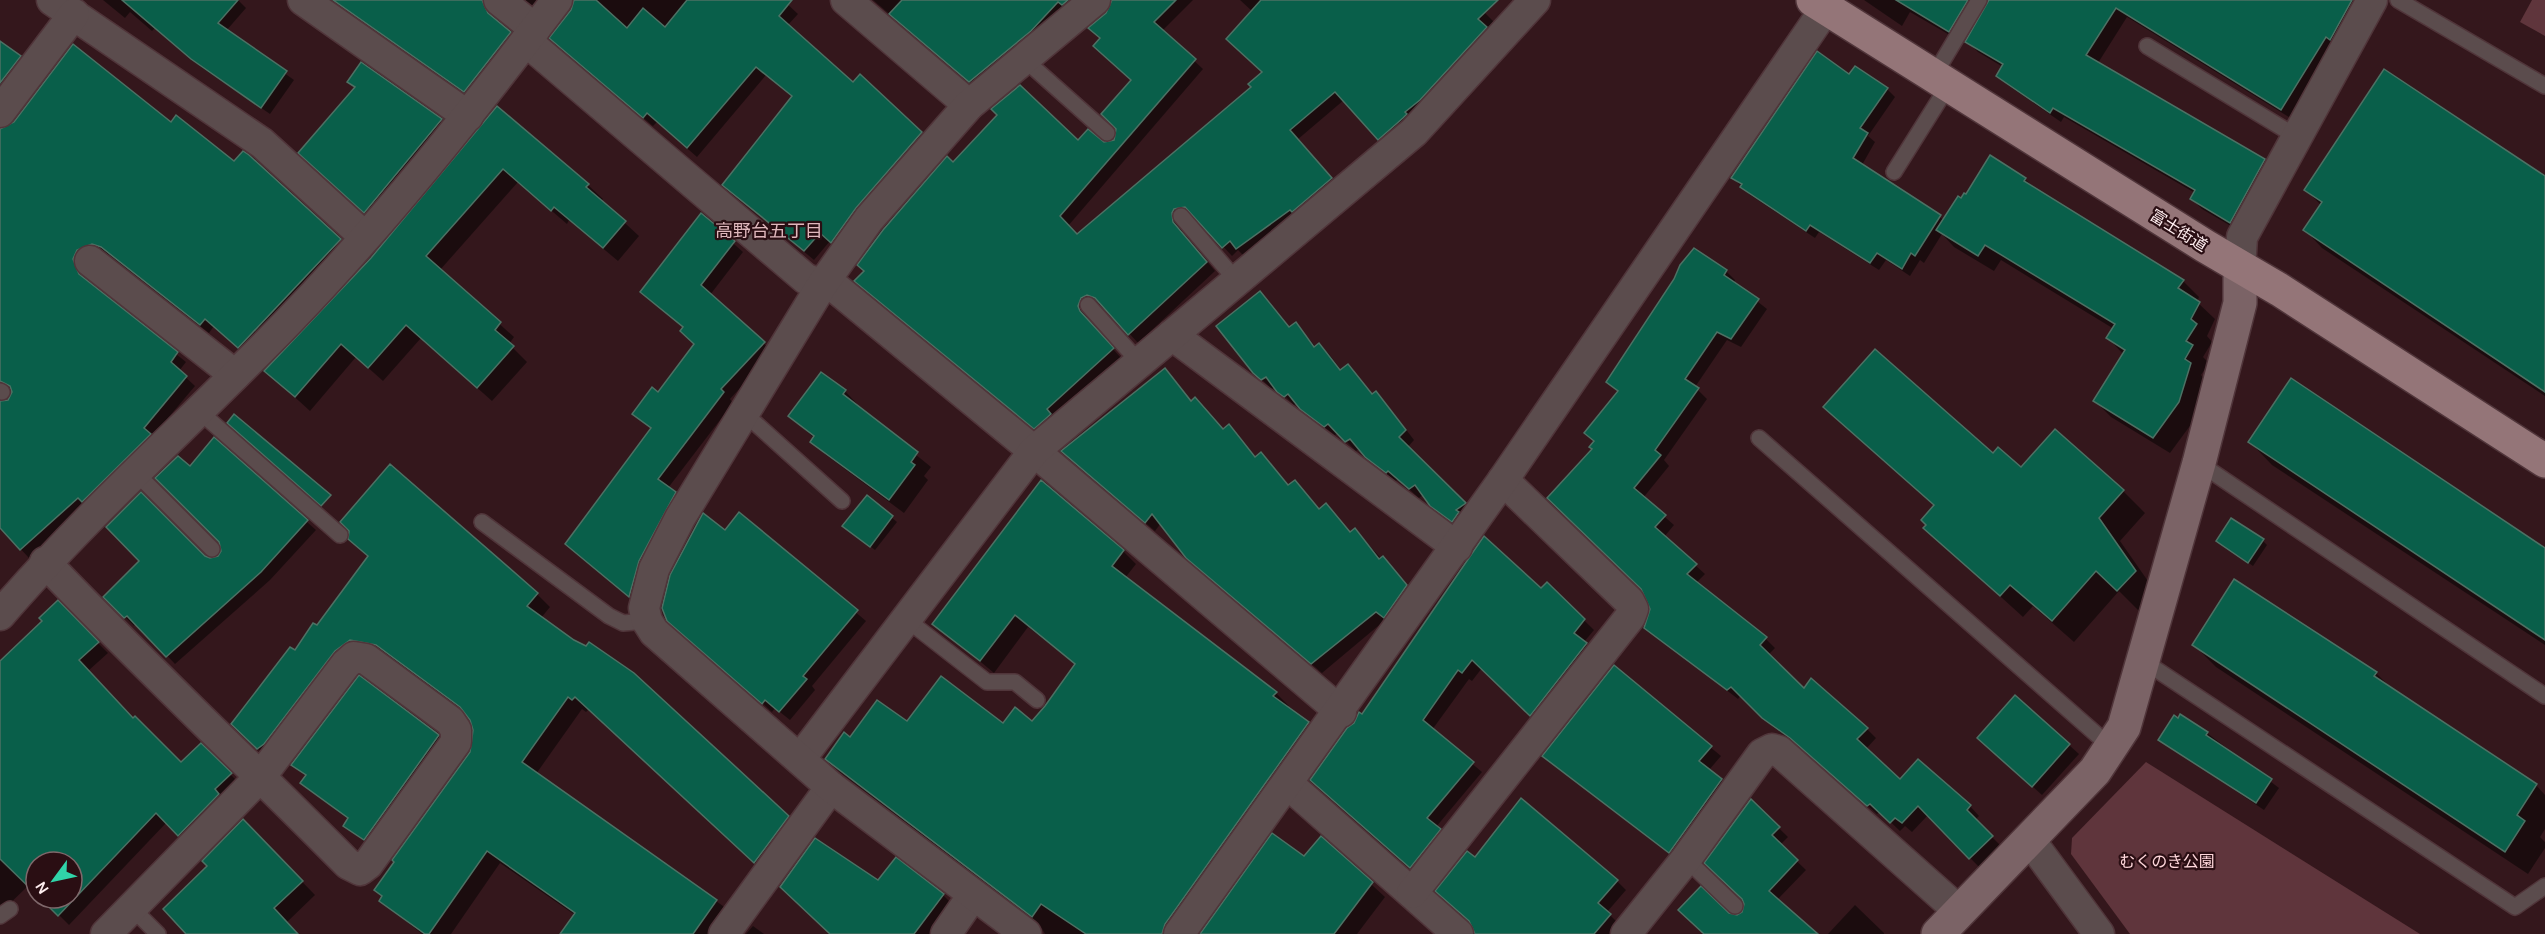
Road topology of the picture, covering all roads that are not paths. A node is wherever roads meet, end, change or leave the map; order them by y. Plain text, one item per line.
1 (303, 0) edge
2 (499, 0) edge
3 (557, 0) edge
4 (846, 0) edge
5 (1095, 0) edge
6 (1979, 0) edge
7 (2372, 0) edge
8 (2398, 0) edge
9 (1522, 4) edge
10 (1819, 4) edge
11 (63, 7) edge
12 (531, 35) junction
13 (2147, 46) dead end
14 (1024, 59) junction
15 (1941, 81) junction
16 (2545, 86) edge
17 (969, 105) junction
18 (0, 112) edge
19 (468, 116) junction
20 (1107, 133) dead end
21 (2297, 137) junction
22 (1894, 172) dead end
23 (1181, 216) dead end
24 (365, 237) junction
25 (90, 261) dead end
26 (2240, 268) junction
27 (1237, 281) junction
28 (822, 285) junction
29 (1088, 305) dead end
30 (1172, 335) junction
31 (1139, 362) junction
32 (235, 375) junction
33 (199, 411) junction
34 (744, 414) junction
35 (1759, 438) dead end
36 (1034, 451) junction
37 (2545, 461) edge
38 (2199, 463) junction
39 (136, 473) junction
40 (1503, 480) junction
41 (842, 501) dead end
42 (482, 522) dead end
43 (340, 535) dead end
44 (1457, 547) junction
45 (212, 549) dead end
46 (45, 562) junction
47 (0, 615) edge
48 (906, 619) junction
49 (647, 621) junction
50 (2142, 660) junction
51 (2545, 696) edge
52 (1037, 700) dead end
53 (1341, 712) junction
54 (2112, 748) junction
55 (800, 759) junction
56 (261, 776) junction
57 (1288, 784) junction
58 (831, 788) junction
59 (2029, 839) junction
60 (1686, 859) junction
61 (2545, 886) edge
62 (1412, 894) junction
63 (973, 895) junction
64 (1736, 906) dead end
65 (132, 908) junction
66 (1949, 923) edge
67 (106, 934) edge
68 (158, 934) edge
69 (724, 934) edge
70 (946, 934) edge
71 (1026, 934) edge
72 (1179, 934) edge
73 (1458, 934) edge
74 (1626, 934) edge
75 (2098, 934) edge

1 - 19 street
2 - 12 street
3 - 12 street
4 - 17 street
5 - 14 street
6 - 15 lane
7 - 21 street
8 - 16 lane
9 - 27 street
10 - 15 main road, 富士街道
10 - 40 street
11 - 18 street
11 - 24 street
12 - 19 street
12 - 28 street
13 - 21 lane
14 - 17 street
14 - 20 lane
15 - 22 lane
15 - 26 main road, 富士街道
17 - 28 street
19 - 24 street
21 - 26 street
23 - 27 lane
24 - 32 street
25 - 32 street
26 - 37 main road, 富士街道
26 - 38 street
27 - 30 street
28 - 34 street
28 - 36 street
29 - 31 lane
30 - 31 street
30 - 44 street
31 - 36 street
32 - 33 street
33 - 39 street
33 - 43 lane
34 - 41 lane
34 - 49 street
35 - 54 lane
36 - 48 street
36 - 53 street
38 - 50 street
38 - 51 lane
39 - 45 lane
39 - 46 street
40 - 44 street
40 - 62 street
42 - 49 lane
44 - 53 street
46 - 47 street
46 - 56 street
48 - 52 lane
48 - 55 street
49 - 55 street
50 - 54 street
50 - 61 lane
53 - 57 street
54 - 59 street
55 - 58 street
56 - 56 street
56 - 65 street
57 - 62 street
57 - 72 street
58 - 63 street
58 - 69 street
59 - 66 street
59 - 75 street
60 - 64 lane
60 - 66 street
60 - 74 street
62 - 73 street
63 - 70 street
63 - 71 street
65 - 67 street
65 - 68 lane

